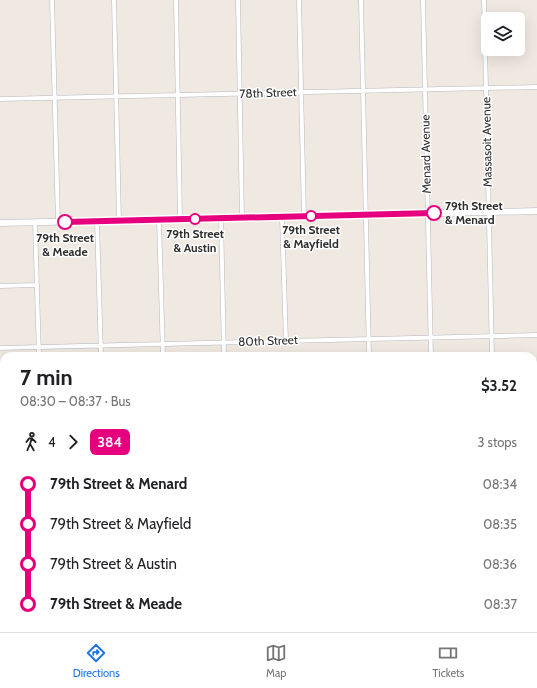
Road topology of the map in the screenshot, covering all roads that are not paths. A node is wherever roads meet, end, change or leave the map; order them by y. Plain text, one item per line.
1 (52, 0) edge
2 (114, 0) edge
3 (176, 0) edge
4 (238, 0) edge
5 (299, 0) edge
6 (361, 0) edge
7 (423, 0) edge
8 (484, 0) edge
9 (486, 87) junction
10 (537, 87) edge
11 (424, 89) junction
12 (362, 90) junction
13 (301, 92) junction
14 (240, 93) junction
15 (178, 95) junction
16 (116, 96) junction
17 (55, 98) junction
18 (0, 99) edge
19 (537, 211) edge
20 (489, 212) junction
21 (427, 213) junction
22 (365, 215) junction
23 (304, 216) junction
24 (282, 217) junction
25 (221, 218) junction
26 (242, 218) junction
27 (180, 219) junction
28 (119, 220) junction
29 (158, 220) junction
30 (97, 221) junction
31 (35, 222) junction
32 (58, 222) junction
33 (0, 223) edge
34 (37, 285) junction
35 (0, 286) edge
36 (537, 335) edge
37 (492, 337) junction
38 (430, 338) junction
39 (368, 339) junction
40 (286, 340) junction
41 (224, 342) junction
42 (163, 344) junction
43 (100, 345) junction
44 (38, 347) junction
45 (0, 348) edge
46 (39, 352) edge
47 (101, 352) edge
48 (163, 352) edge
49 (224, 352) edge
50 (369, 352) edge
51 (431, 352) edge
52 (492, 352) edge

1 - 17 street
2 - 16 street
3 - 15 street
4 - 14 street
5 - 13 street
6 - 12 street
7 - 11 street, Menard Avenue
8 - 9 street, Massasoit Avenue
9 - 10 street, 78th Street
9 - 11 street, 78th Street
9 - 20 street, Massasoit Avenue
11 - 12 street, 78th Street
11 - 21 street, Menard Avenue
12 - 13 street, 78th Street
12 - 22 street
13 - 14 street, 78th Street
13 - 23 street
14 - 15 street, 78th Street
14 - 26 street
15 - 16 street, 78th Street
15 - 27 street
16 - 17 street, 78th Street
16 - 28 street
17 - 18 street, 78th Street
17 - 32 street
19 - 20 main road
20 - 21 main road
20 - 37 street, Massasoit Avenue
21 - 22 main road
21 - 38 street, Menard Avenue
22 - 23 main road
22 - 39 street
23 - 24 main road
24 - 26 main road
24 - 40 street
25 - 26 main road
25 - 27 main road
25 - 41 street
27 - 29 main road
28 - 29 main road
28 - 30 main road
29 - 42 street
30 - 32 main road
30 - 43 street
31 - 32 main road
31 - 33 main road
31 - 34 street
34 - 35 street
34 - 44 street
36 - 37 street, 80th Street
37 - 38 street, 80th Street
37 - 52 street, Massasoit Avenue
38 - 39 street, 80th Street
38 - 51 street, Menard Avenue
39 - 40 street, 80th Street
39 - 50 street
40 - 41 street, 80th Street
41 - 42 street, 80th Street
41 - 49 street
42 - 43 street, 80th Street
42 - 48 street
43 - 44 street, 80th Street
43 - 47 street
44 - 45 street, 80th Street
44 - 46 street

